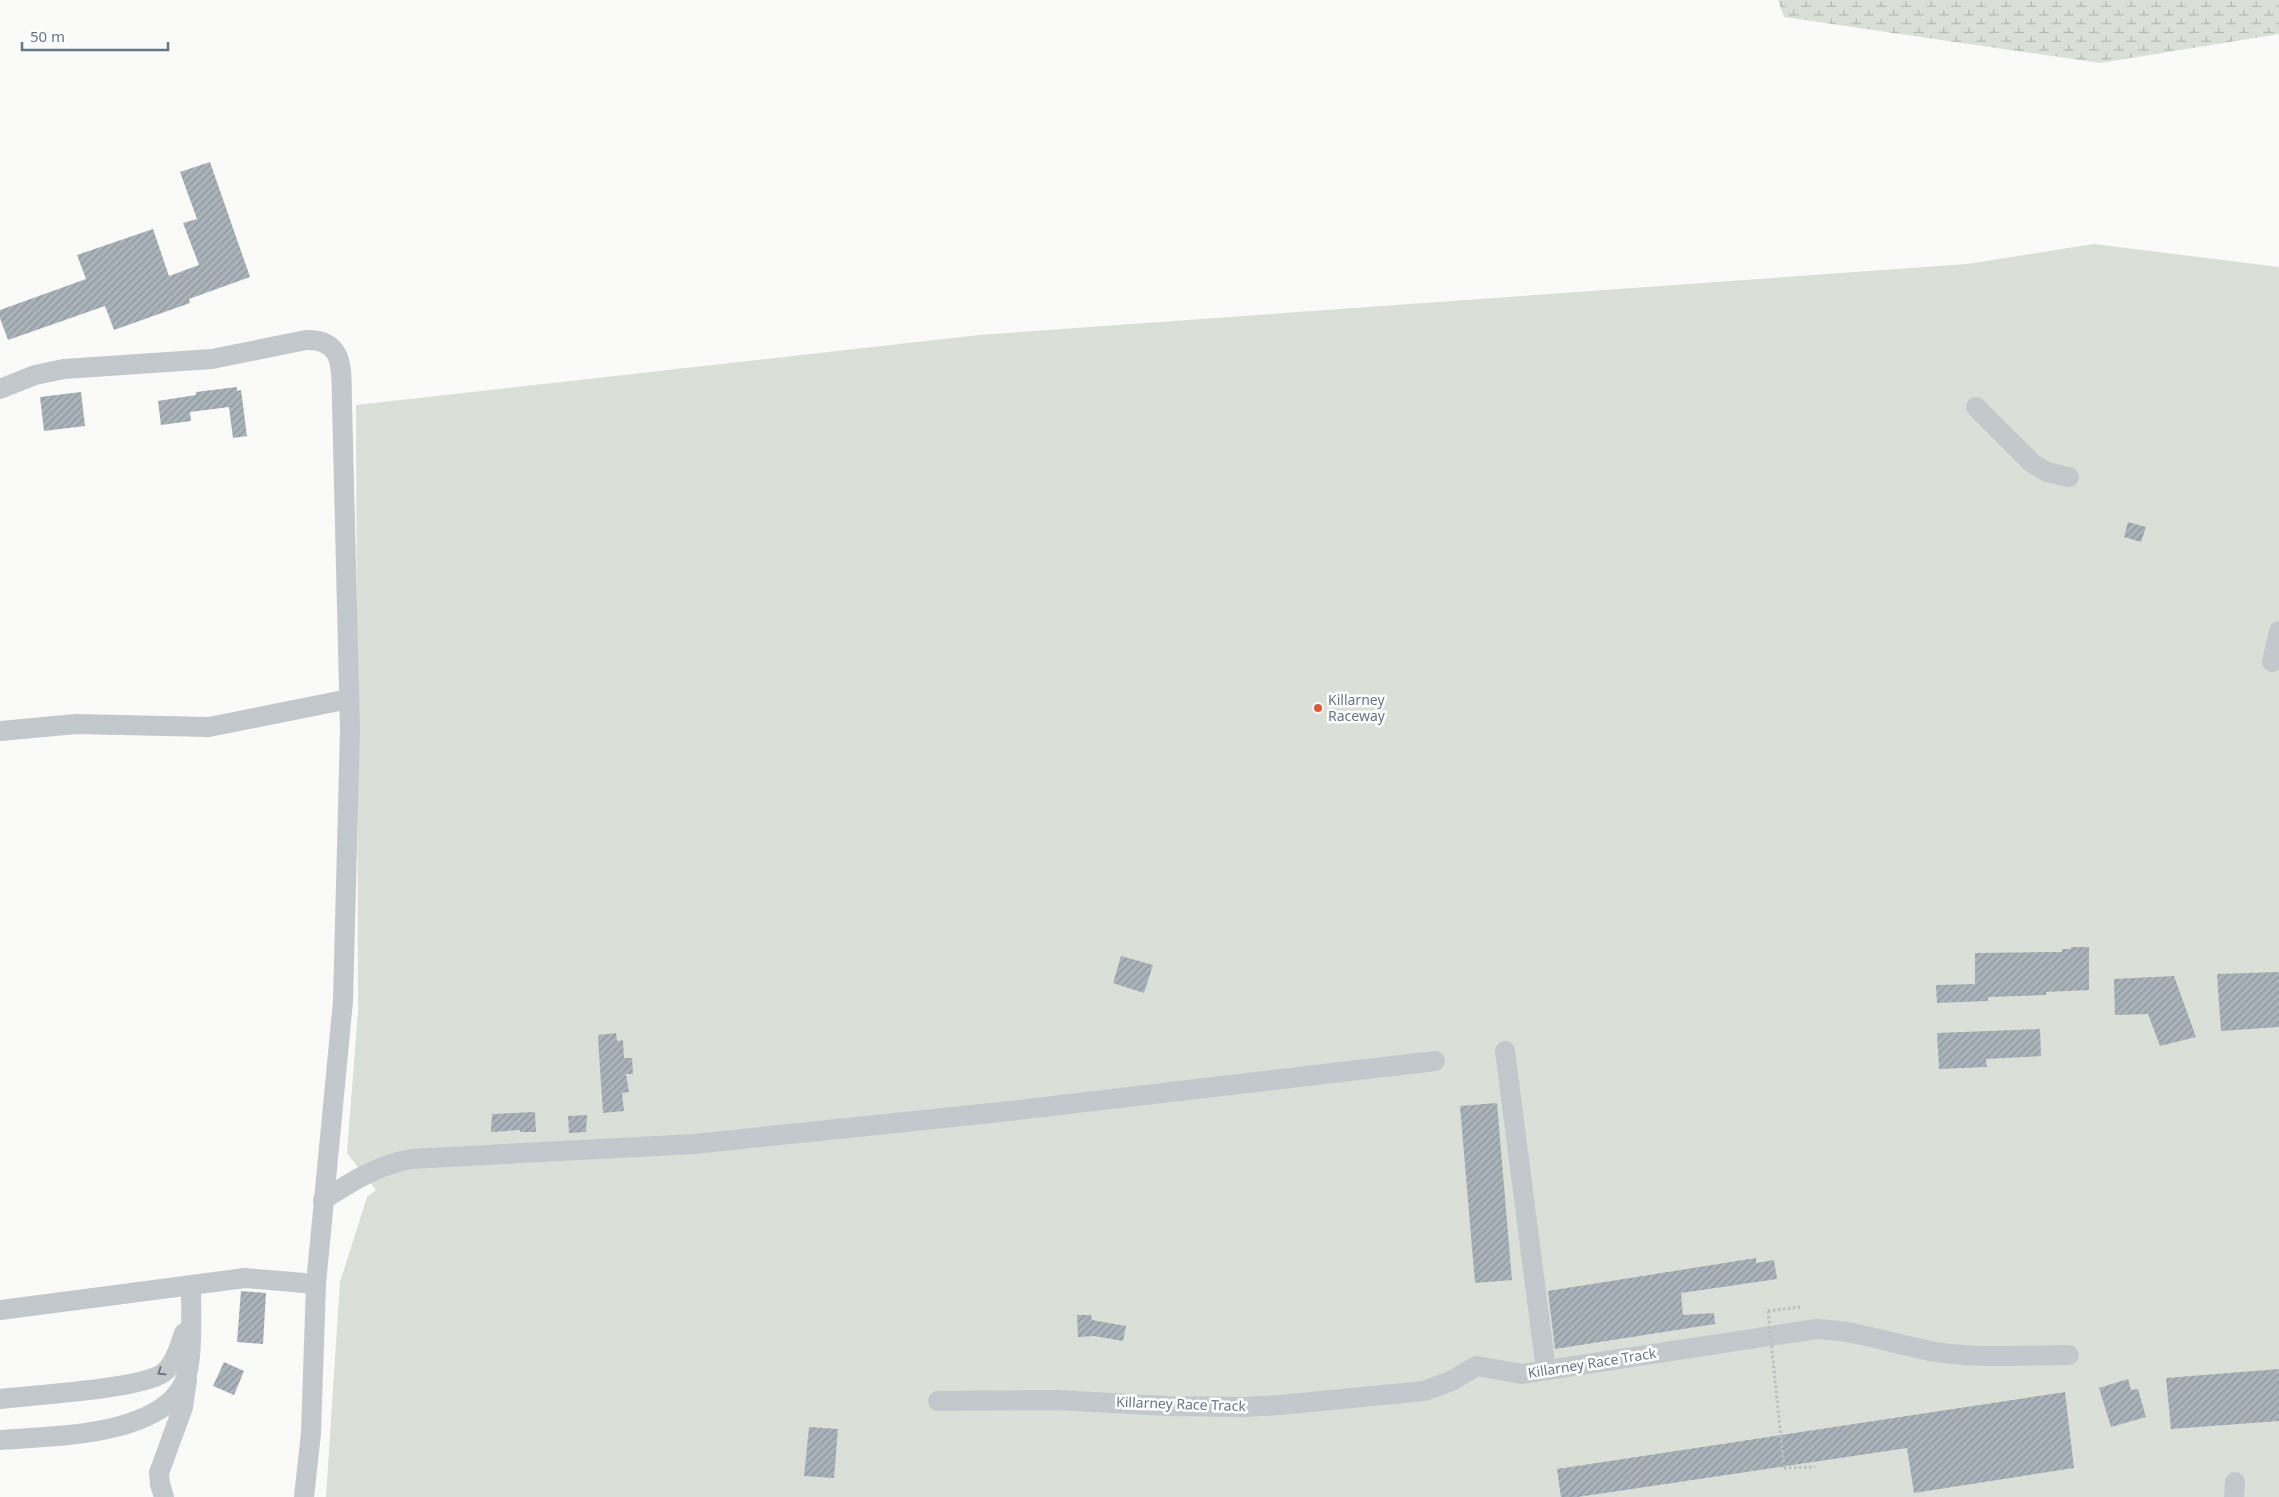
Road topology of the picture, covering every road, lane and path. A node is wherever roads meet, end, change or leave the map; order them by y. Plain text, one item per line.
1 (0, 389) edge
2 (1976, 407) dead end
3 (2069, 477) dead end
4 (2279, 630) edge
5 (2272, 662) dead end
6 (349, 699) junction
7 (0, 731) edge
8 (1505, 1052) dead end
9 (1435, 1060) dead end
10 (323, 1200) junction
11 (316, 1284) junction
12 (191, 1286) junction
13 (1800, 1307) dead end
14 (0, 1310) edge
15 (191, 1315) junction
16 (2069, 1355) dead end
17 (1546, 1370) junction
18 (188, 1373) junction
19 (0, 1399) edge
20 (938, 1401) dead end
21 (0, 1440) edge
22 (1815, 1466) dead end
23 (164, 1497) edge
24 (304, 1497) edge

1 - 6 street
2 - 3 street
4 - 5 street
6 - 7 street
6 - 10 street
8 - 17 street
9 - 10 street
10 - 11 street
11 - 12 street
11 - 24 street
12 - 14 street
12 - 15 street
13 - 22 path, bridge
15 - 18 street
15 -> 19 street
16 - 17 street, Killarney Race Track
17 - 20 street, Killarney Race Track
18 - 21 street
18 - 23 street

